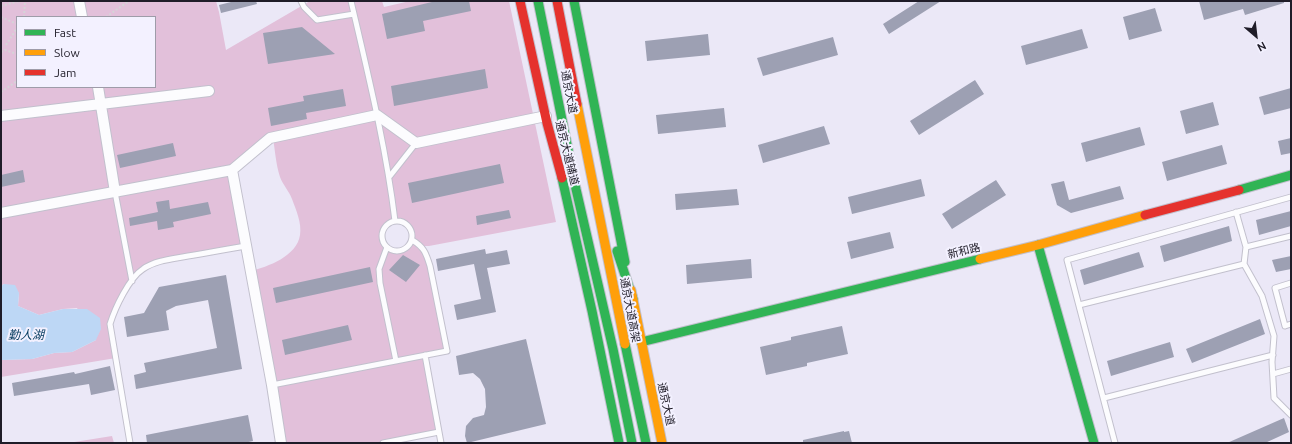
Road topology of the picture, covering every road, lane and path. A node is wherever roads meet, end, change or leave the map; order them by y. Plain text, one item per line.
1 (19, 1) edge
2 (25, 1) edge
3 (79, 1) edge
4 (129, 1) edge
5 (301, 1) edge
6 (351, 1) edge
7 (520, 1) edge
8 (538, 1) edge
9 (557, 1) edge
10 (574, 1) edge
11 (1, 6) edge
12 (354, 14) junction
13 (24, 16) edge
14 (82, 16) edge
15 (107, 16) edge
16 (1, 17) edge
17 (16, 24) edge
18 (16, 30) edge
19 (6, 45) dead end
20 (1, 52) edge
21 (16, 54) edge
22 (16, 82) edge
23 (98, 88) edge
24 (209, 91) dead end
25 (1, 92) edge
26 (101, 104) junction
27 (1, 116) edge
28 (377, 116) junction
29 (546, 116) junction
30 (416, 143) junction
31 (232, 170) junction
32 (1291, 175) edge
33 (390, 176) junction
34 (593, 181) junction
35 (576, 189) junction
36 (115, 192) junction
37 (1291, 197) edge
38 (1236, 212) junction
39 (1, 213) edge
40 (396, 221) junction
41 (1291, 236) edge
42 (412, 240) junction
43 (1038, 245) junction
44 (246, 246) junction
45 (1246, 247) junction
46 (387, 248) junction
47 (1244, 264) junction
48 (132, 281) junction
49 (1291, 283) edge
50 (632, 299) junction
51 (1080, 305) junction
52 (592, 311) junction
53 (1291, 324) edge
54 (641, 342) junction
55 (1273, 354) junction
56 (424, 355) junction
57 (396, 361) junction
58 (1291, 369) edge
59 (1272, 374) junction
60 (272, 385) junction
61 (1104, 398) junction
62 (1291, 415) edge
63 (439, 432) junction
64 (646, 442) edge
65 (130, 443) edge
66 (281, 443) edge
67 (383, 443) edge
68 (441, 443) edge
69 (619, 443) edge
70 (632, 443) edge
71 (662, 443) edge
72 (1094, 443) edge
73 (1115, 443) edge

1 - 11 path
2 - 13 path
3 - 14 street
4 - 15 path
5 - 12 lane
6 - 12 lane
7 - 29 main road, 通京大道辅道
8 - 35 main road, 通京大道
9 - 34 main road, 通京大道
10 - 50 main road
12 - 28 lane
16 - 17 path
18 - 19 path
20 - 21 path
22 - 25 path
23 - 26 street
24 - 26 street
26 - 27 street
26 - 36 street
28 - 30 street
28 - 31 street
28 - 33 lane
29 - 30 street
29 - 52 main road, 通京大道辅道
30 - 33 lane
31 - 36 street
31 - 44 street
32 - 43 main road, 新和路
33 - 40 lane
34 - 50 main road
34 - 64 main road, 通京大道高架
35 - 52 main road
35 - 70 main road
36 - 39 street
36 - 48 lane
37 - 38 lane
38 - 45 lane
38 - 51 lane
40 - 42 lane
40 - 46 lane
41 - 45 lane
42 - 46 lane
42 - 56 lane
43 - 54 main road, 新和路
43 - 72 main road
44 - 48 lane
44 - 60 street
45 - 47 lane
46 - 57 lane
47 - 51 lane
47 - 55 lane
48 - 65 lane
49 - 53 lane
50 - 54 main road, 通京大道
51 - 61 lane
52 - 69 main road
54 - 71 main road, 通京大道
55 - 59 lane
55 - 61 lane
56 - 57 lane
56 - 63 lane
57 - 60 lane
58 - 59 lane
59 - 62 lane
60 - 66 street
61 - 73 lane
63 - 67 lane
63 - 68 lane

